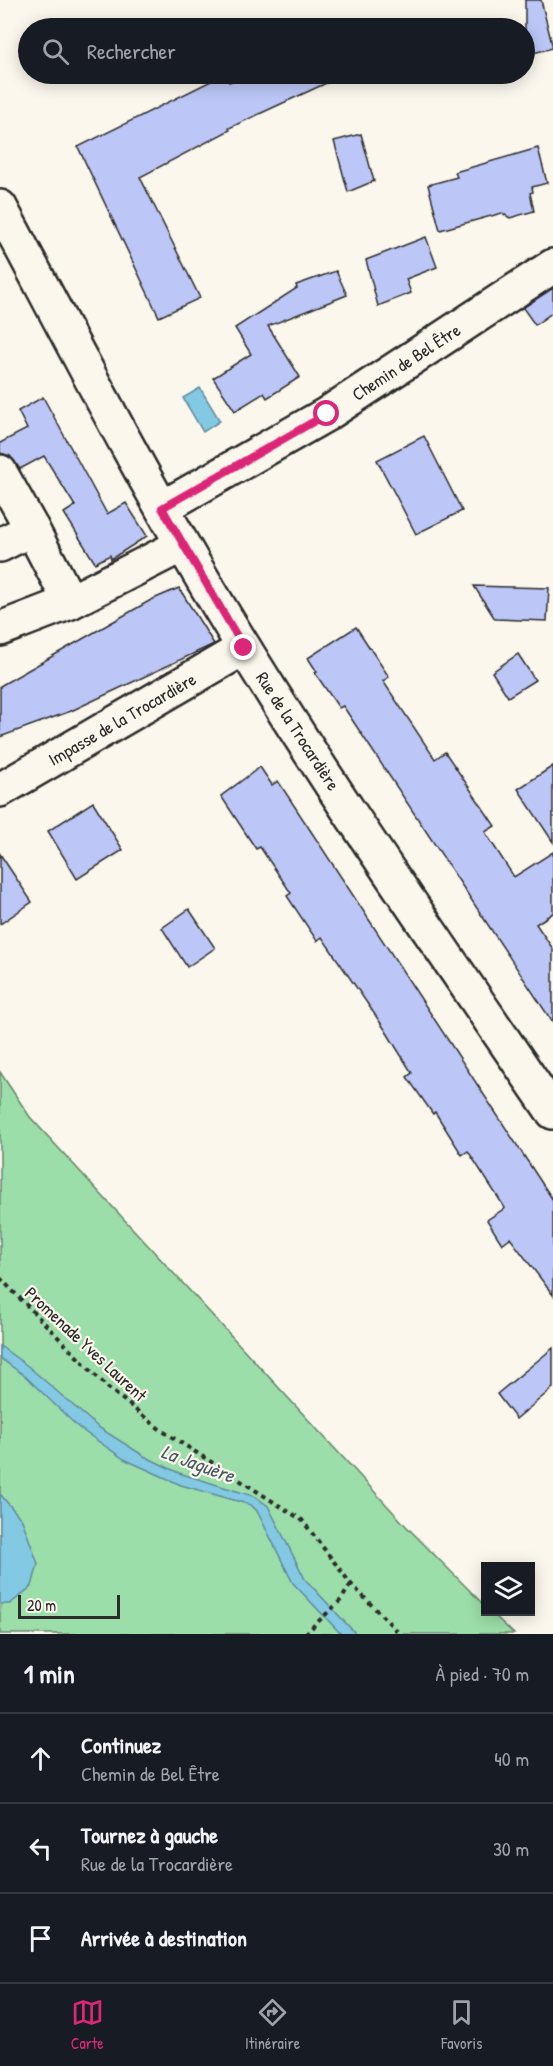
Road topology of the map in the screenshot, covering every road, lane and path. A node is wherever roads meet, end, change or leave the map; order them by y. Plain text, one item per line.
1 (0, 207) edge
2 (553, 266) edge
3 (0, 472) edge
4 (162, 508) junction
5 (32, 529) junction
6 (0, 545) edge
7 (182, 545) junction
8 (70, 602) junction
9 (0, 629) edge
10 (244, 648) junction
11 (0, 790) edge
12 (553, 1112) edge
13 (0, 1278) edge
14 (351, 1584) junction
15 (305, 1634) edge
16 (400, 1634) edge

1 - 4 street, Rue de la Trocardière
2 - 4 street, Chemin de Bel Être
3 - 5 street
4 - 7 street, Rue de la Trocardière
5 - 6 street
5 - 8 street
7 - 8 street
7 - 10 street, Rue de la Trocardière
8 - 9 street
10 - 11 street, Impasse de la Trocardière
10 - 12 street, Rue de la Trocardière
13 - 14 path, Promenade Yves Laurent
14 - 15 path
14 - 16 path, Promenade Yves Laurent

